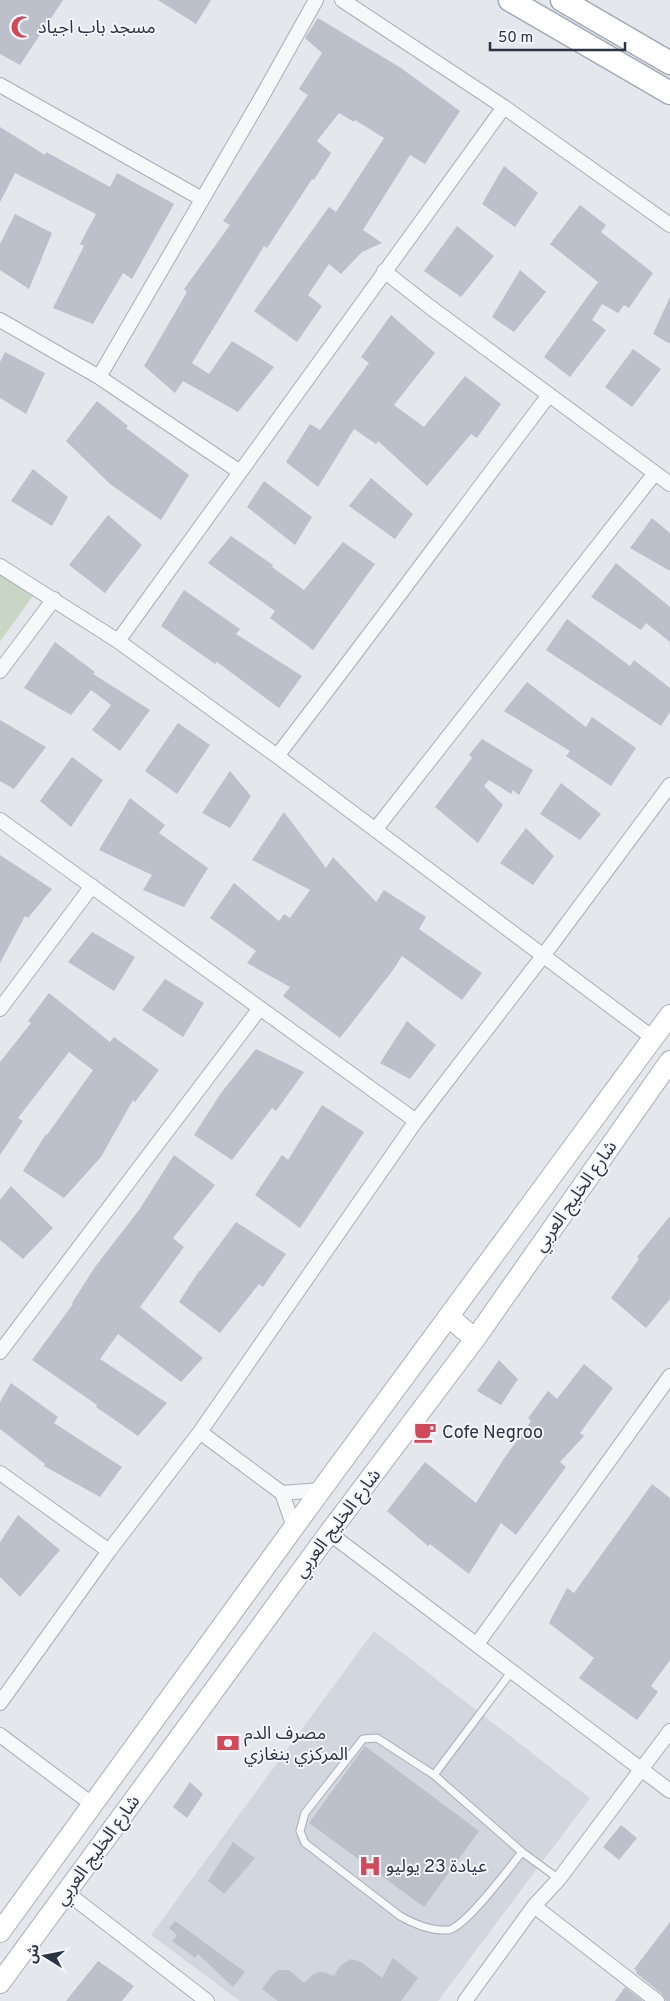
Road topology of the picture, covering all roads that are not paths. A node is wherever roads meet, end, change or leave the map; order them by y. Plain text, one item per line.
1 (316, 0) edge
2 (342, 0) edge
3 (510, 0) edge
4 (562, 0) edge
5 (670, 63) edge
6 (0, 85) edge
7 (670, 93) edge
8 (504, 107) junction
9 (202, 199) junction
10 (670, 225) edge
11 (384, 270) junction
12 (0, 320) edge
13 (99, 377) junction
14 (549, 395) junction
15 (240, 472) junction
16 (655, 473) junction
17 (670, 484) edge
18 (0, 566) edge
19 (54, 599) junction
20 (118, 641) junction
21 (0, 670) edge
22 (277, 756) junction
23 (670, 785) edge
24 (0, 820) edge
25 (375, 830) junction
26 (92, 886) junction
27 (543, 956) junction
28 (260, 1008) junction
29 (0, 1009) edge
30 (670, 1015) edge
31 (653, 1038) junction
32 (670, 1061) edge
33 (416, 1121) junction
34 (449, 1317) junction
35 (475, 1339) junction
36 (0, 1352) edge
37 (670, 1376) edge
38 (200, 1432) junction
39 (0, 1473) edge
40 (321, 1490) junction
41 (282, 1493) junction
42 (294, 1527) junction
43 (329, 1533) junction
44 (109, 1551) junction
45 (477, 1644) junction
46 (512, 1670) junction
47 (0, 1703) edge
48 (670, 1731) edge
49 (0, 1735) edge
50 (642, 1768) junction
51 (434, 1775) junction
52 (670, 1791) edge
53 (93, 1805) junction
54 (522, 1852) junction
55 (559, 1879) junction
56 (66, 1892) junction
57 (534, 1906) junction
58 (0, 1932) edge
59 (0, 1983) edge
60 (207, 2001) edge
61 (465, 2001) edge
62 (657, 2001) edge

1 - 9 street
2 - 8 street
3 - 7 main road
4 - 5 main road
6 - 9 street
8 - 10 street
8 - 11 street
9 - 13 street
11 - 14 street
11 - 15 street
12 - 13 street
13 - 15 street
14 - 16 street
14 - 22 street
15 - 20 street
16 - 17 street
16 - 25 street
18 - 19 street
19 - 20 street
19 - 21 street
20 - 22 street
22 - 25 street
23 - 27 street
24 - 26 street
25 - 27 street
26 - 28 street
26 - 29 street
27 - 31 street
27 - 33 street
28 - 33 street
28 - 36 street
30 - 31 main road, شارع الخليج العربي
31 - 34 main road, شارع الخليج العربي
32 - 35 main road, شارع الخليج العربي
33 - 38 street
34 - 35 main road
34 - 40 main road, شارع الخليج العربي
35 - 43 main road, شارع الخليج العربي
37 - 45 street
38 - 41 street
38 - 44 street
39 - 44 street
40 - 41 street
40 - 42 main road, شارع الخليج العربي
41 - 42 street
42 - 53 main road, شارع الخليج العربي
43 - 45 street
43 - 56 main road, شارع الخليج العربي
44 - 47 street
45 - 46 street
46 - 50 street
46 - 51 lane
48 - 50 street
49 - 53 street
50 - 52 street
50 - 55 street
51 - 54 lane
51 - 54 lane
53 - 58 main road, شارع الخليج العربي
54 - 55 lane
55 - 57 street
56 - 59 main road, شارع الخليج العربي
56 - 60 street
57 - 61 street
57 - 62 street

